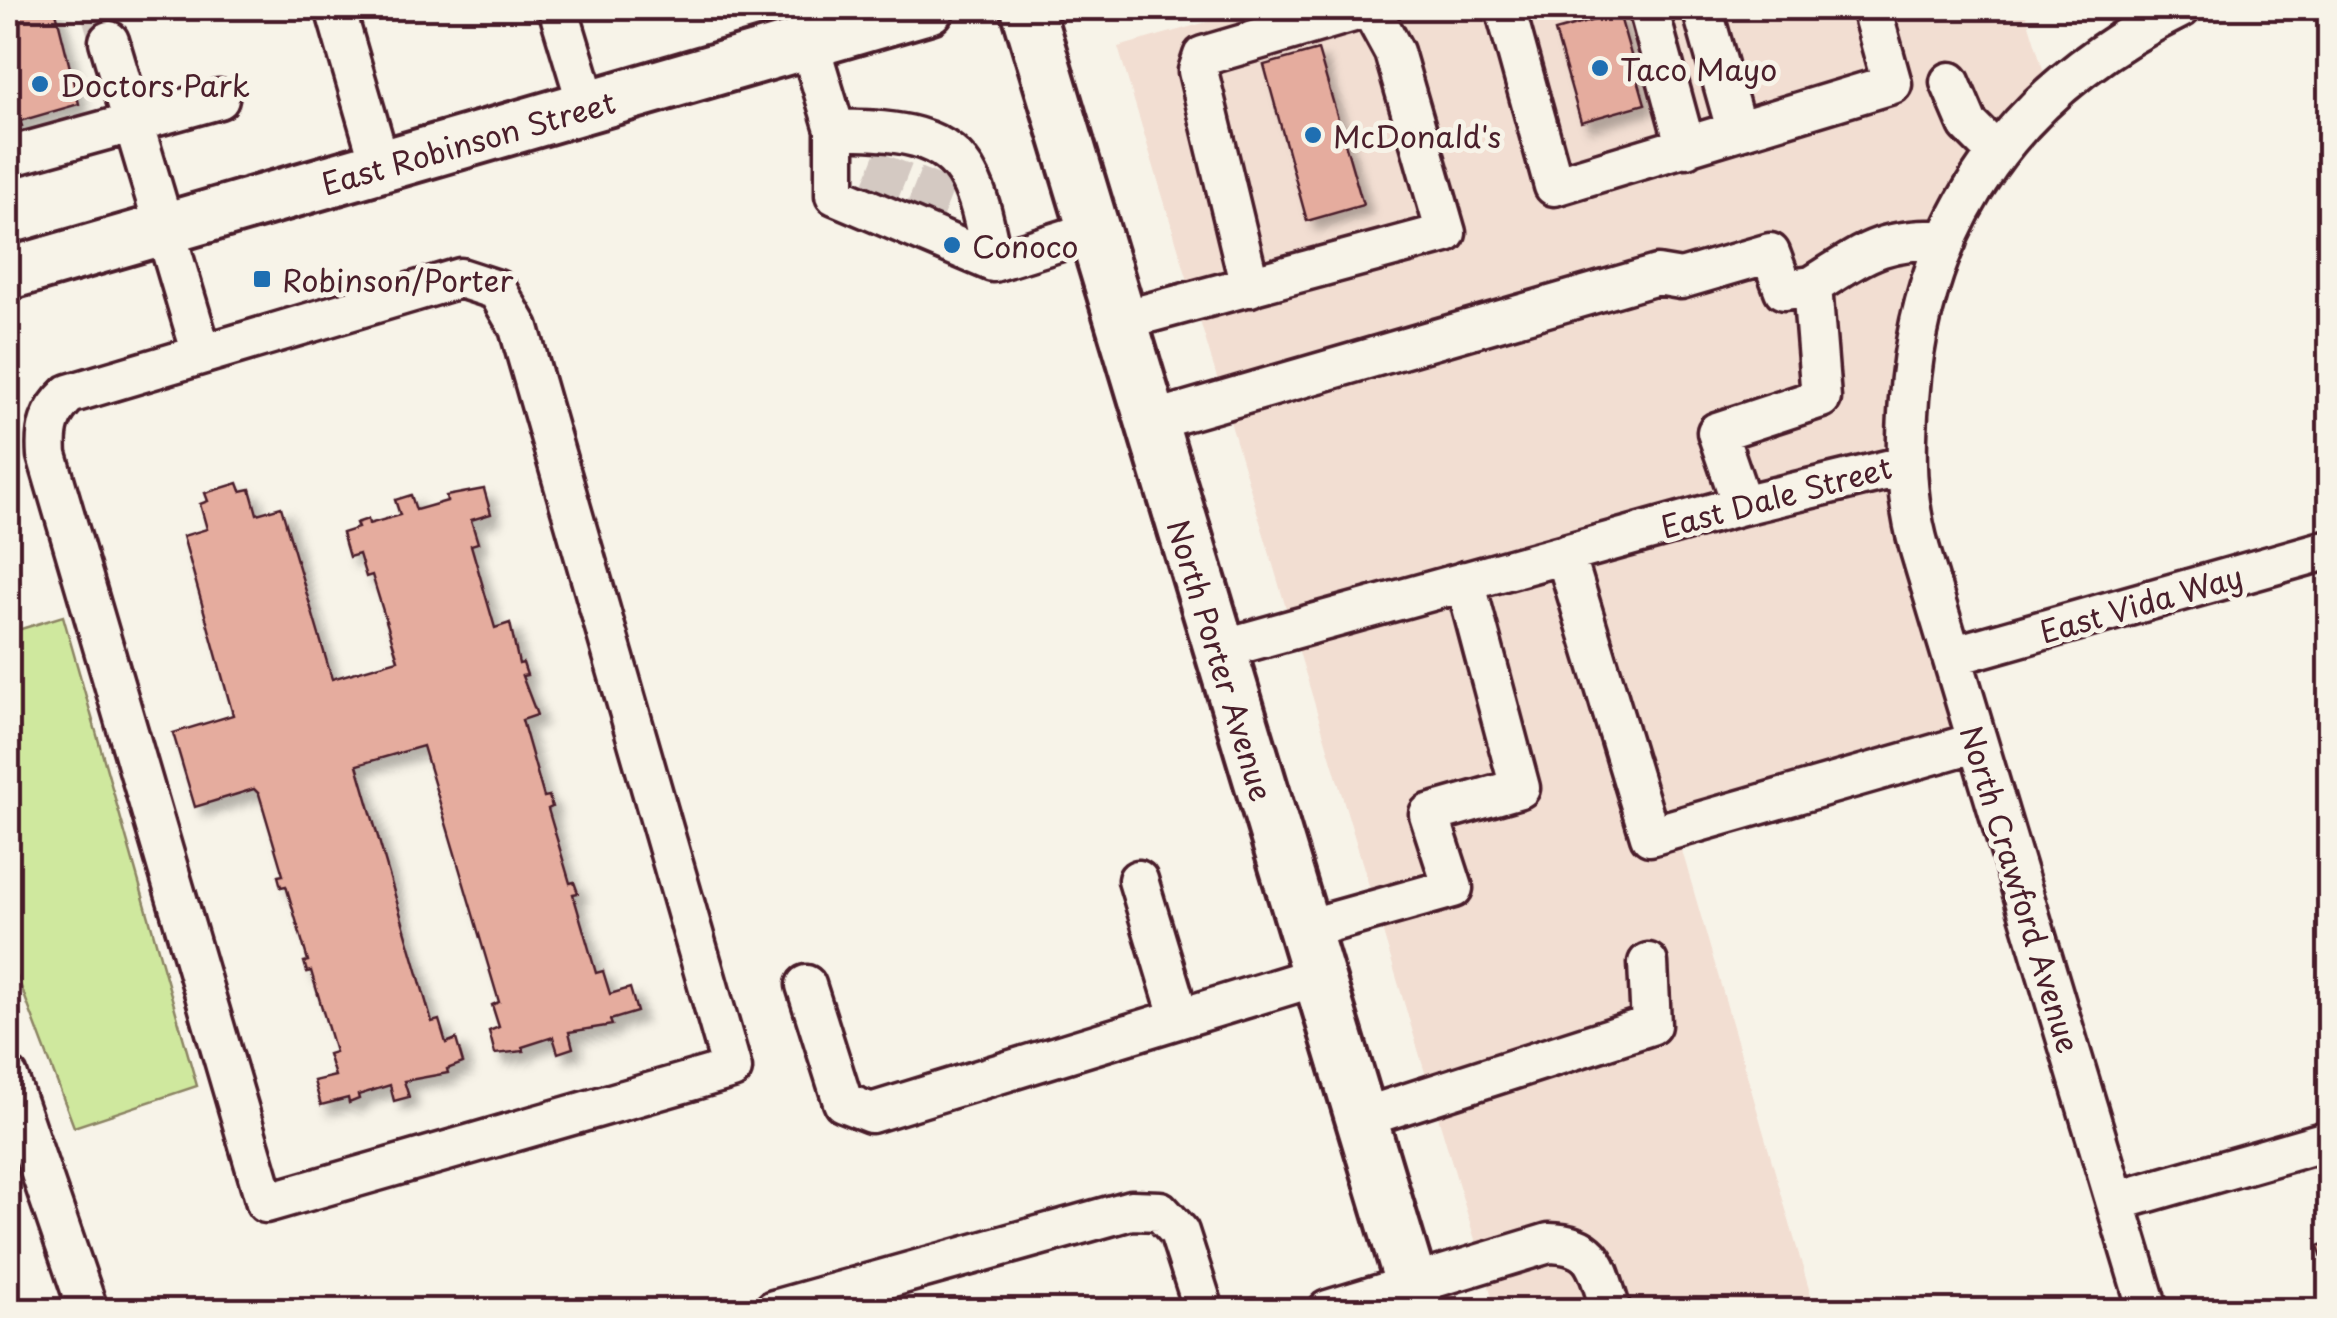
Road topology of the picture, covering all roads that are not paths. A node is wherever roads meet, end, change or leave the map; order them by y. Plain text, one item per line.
1 (335, 8) edge
2 (558, 8) edge
3 (928, 8) edge
4 (1027, 8) edge
5 (1369, 8) edge
6 (1505, 8) edge
7 (1648, 8) edge
8 (1702, 8) edge
9 (1871, 8) edge
10 (2180, 8) edge
11 (109, 41) tunnel mouth
12 (809, 43) junction
13 (1950, 82) dead end
14 (219, 99) dead end
15 (588, 108) junction
16 (133, 122) junction
17 (835, 129) junction
18 (1736, 129) junction
19 (1686, 148) junction
20 (1997, 153) junction
21 (8, 156) edge
22 (381, 167) junction
23 (165, 229) junction
24 (1093, 232) junction
25 (1946, 240) junction
26 (994, 262) junction
27 (8, 274) edge
28 (1812, 286) junction
29 (1250, 288) junction
30 (1119, 320) junction
31 (202, 354) junction
32 (1150, 422) junction
33 (1904, 466) junction
34 (1742, 505) junction
35 (2330, 549) edge
36 (1564, 554) junction
37 (1465, 582) junction
38 (1218, 650) junction
39 (1952, 656) junction
40 (1977, 742) junction
41 (1138, 880) dead end
42 (1310, 953) junction
43 (1648, 963) dead end
44 (806, 986) dead end
45 (1179, 1016) junction
46 (8, 1077) edge
47 (1361, 1118) junction
48 (2330, 1140) edge
49 (2117, 1201) junction
50 (1416, 1299) edge
51 (88, 1310) edge
52 (774, 1310) edge
53 (1204, 1310) edge
54 (1328, 1310) edge
55 (1611, 1310) edge
56 (2148, 1310) edge

1 - 22 street
2 - 15 street
3 - 12 main road, East Robinson Street
4 - 24 main road, North Porter Avenue
5 - 29 street
5 - 29 street
6 - 19 street
7 - 19 street
8 - 18 street
9 - 18 street
10 - 20 street, East Dale Street
11 - 16 street
12 - 15 main road, East Robinson Street
12 - 17 street
13 - 20 street
14 - 16 street
15 - 22 main road, East Robinson Street
16 - 21 street
16 - 23 street
17 - 26 street
17 - 26 street
18 - 19 street
20 - 25 street, East Dale Street
22 - 23 main road, East Robinson Street
23 - 27 main road, East Robinson Street
23 - 31 street
24 - 26 street
24 - 30 main road, North Porter Avenue
25 - 28 street
25 - 33 street, East Dale Street
28 - 32 street
28 - 34 street
29 - 30 street
30 - 32 main road, North Porter Avenue
31 - 31 street
32 - 38 main road, North Porter Avenue
33 - 34 street, East Dale Street
33 - 39 street, North Crawford Avenue
34 - 36 street, East Dale Street
35 - 39 street, East Vida Way
36 - 37 street, East Dale Street
36 - 40 street
37 - 38 street, East Dale Street
37 - 42 street
38 - 42 main road, North Porter Avenue
39 - 40 street, North Crawford Avenue
40 - 49 street, North Crawford Avenue
41 - 45 street
42 - 45 street
42 - 47 main road, North Porter Avenue
43 - 47 street
44 - 45 street
46 - 51 street
47 - 50 main road, North Porter Avenue
48 - 49 street
49 - 56 street, North Crawford Avenue
50 - 54 street
50 - 55 street
52 - 53 street

